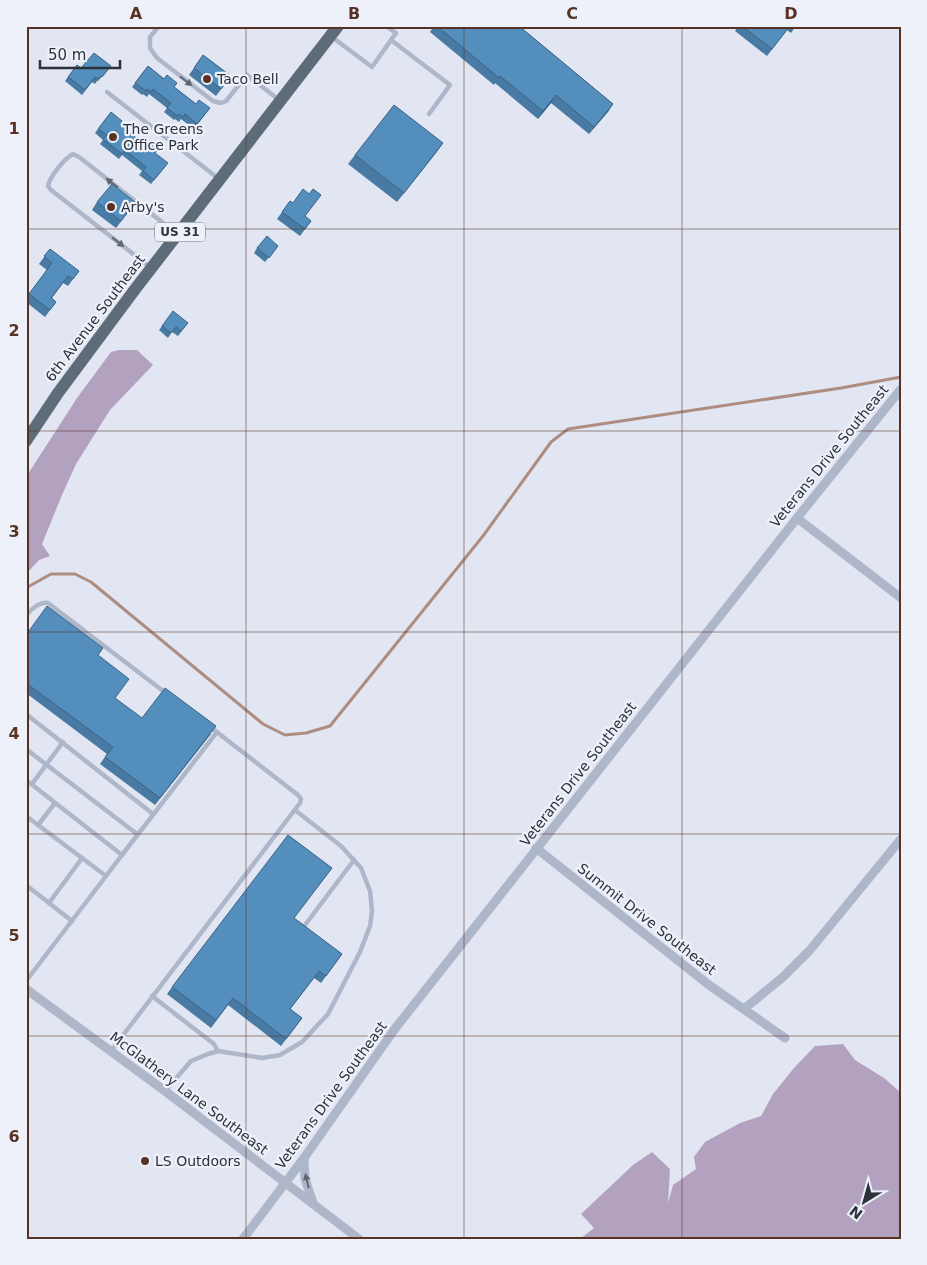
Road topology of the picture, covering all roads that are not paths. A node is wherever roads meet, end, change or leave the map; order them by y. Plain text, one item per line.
1 (159, 26) edge
2 (386, 26) edge
3 (334, 31) edge
4 (392, 40) junction
5 (108, 92) dead end
6 (280, 101) junction
7 (429, 114) dead end
8 (220, 180) junction
9 (178, 234) junction
10 (151, 268) junction
11 (901, 389) edge
12 (26, 441) edge
13 (796, 518) junction
14 (901, 598) edge
15 (26, 615) edge
16 (171, 696) edge
17 (26, 714) edge
18 (202, 720) edge
19 (217, 732) junction
20 (63, 742) junction
21 (26, 750) edge
22 (46, 765) junction
23 (26, 780) edge
24 (32, 784) junction
25 (56, 803) junction
26 (295, 810) junction
27 (154, 814) junction
28 (26, 816) edge
29 (38, 825) junction
30 (137, 834) junction
31 (901, 839) edge
32 (536, 848) junction
33 (122, 855) junction
34 (82, 858) junction
35 (354, 860) junction
36 (106, 876) junction
37 (26, 885) edge
38 (49, 903) junction
39 (72, 921) junction
40 (302, 929) edge
41 (26, 981) edge
42 (26, 989) edge
43 (152, 996) junction
44 (744, 1009) junction
45 (785, 1038) dead end
46 (110, 1051) junction
47 (218, 1051) junction
48 (165, 1091) junction
49 (304, 1158) junction
50 (285, 1182) junction
51 (313, 1203) junction
52 (243, 1239) edge
53 (359, 1239) edge

1 -> 6 lane
2 - 4 lane
3 - 4 lane
3 - 6 main road, 6th Avenue Southeast / US 31
4 - 7 lane
5 - 8 lane
6 - 8 main road, 6th Avenue Southeast / US 31
8 - 9 main road, 6th Avenue Southeast / US 31
9 - 10 main road, 6th Avenue Southeast / US 31
9 -> 10 lane
10 - 12 main road, 6th Avenue Southeast / US 31
11 - 13 street, Veterans Drive Southeast
13 - 14 street
13 - 32 street, Veterans Drive Southeast
15 - 16 lane
17 - 20 lane
18 - 19 lane
19 - 26 lane
19 - 27 lane
20 - 22 lane
20 - 27 lane
21 - 22 lane
22 - 24 lane
22 - 30 lane
23 - 24 lane
24 - 25 lane
25 - 29 lane
25 - 33 lane
26 - 35 lane
26 - 43 lane
27 - 30 lane
28 - 29 lane
29 - 34 lane
30 - 33 lane
31 - 44 street
32 - 44 street, Summit Drive Southeast
32 - 49 street, Veterans Drive Southeast
33 - 36 lane
34 - 36 lane
34 - 38 lane
35 - 40 lane
35 - 47 lane
36 - 39 lane
37 - 38 lane
38 - 39 lane
39 - 41 lane
42 - 46 street, McGlathery Lane Southeast
43 - 46 lane
43 - 47 lane
44 - 45 street, Summit Drive Southeast
46 - 48 street, McGlathery Lane Southeast
47 - 48 lane
48 - 50 street, McGlathery Lane Southeast
49 - 50 street, Veterans Drive Southeast
51 -> 49 street
50 - 51 street, McGlathery Lane Southeast
50 - 52 street, Veterans Drive Southeast
51 - 53 street, McGlathery Lane Southeast

